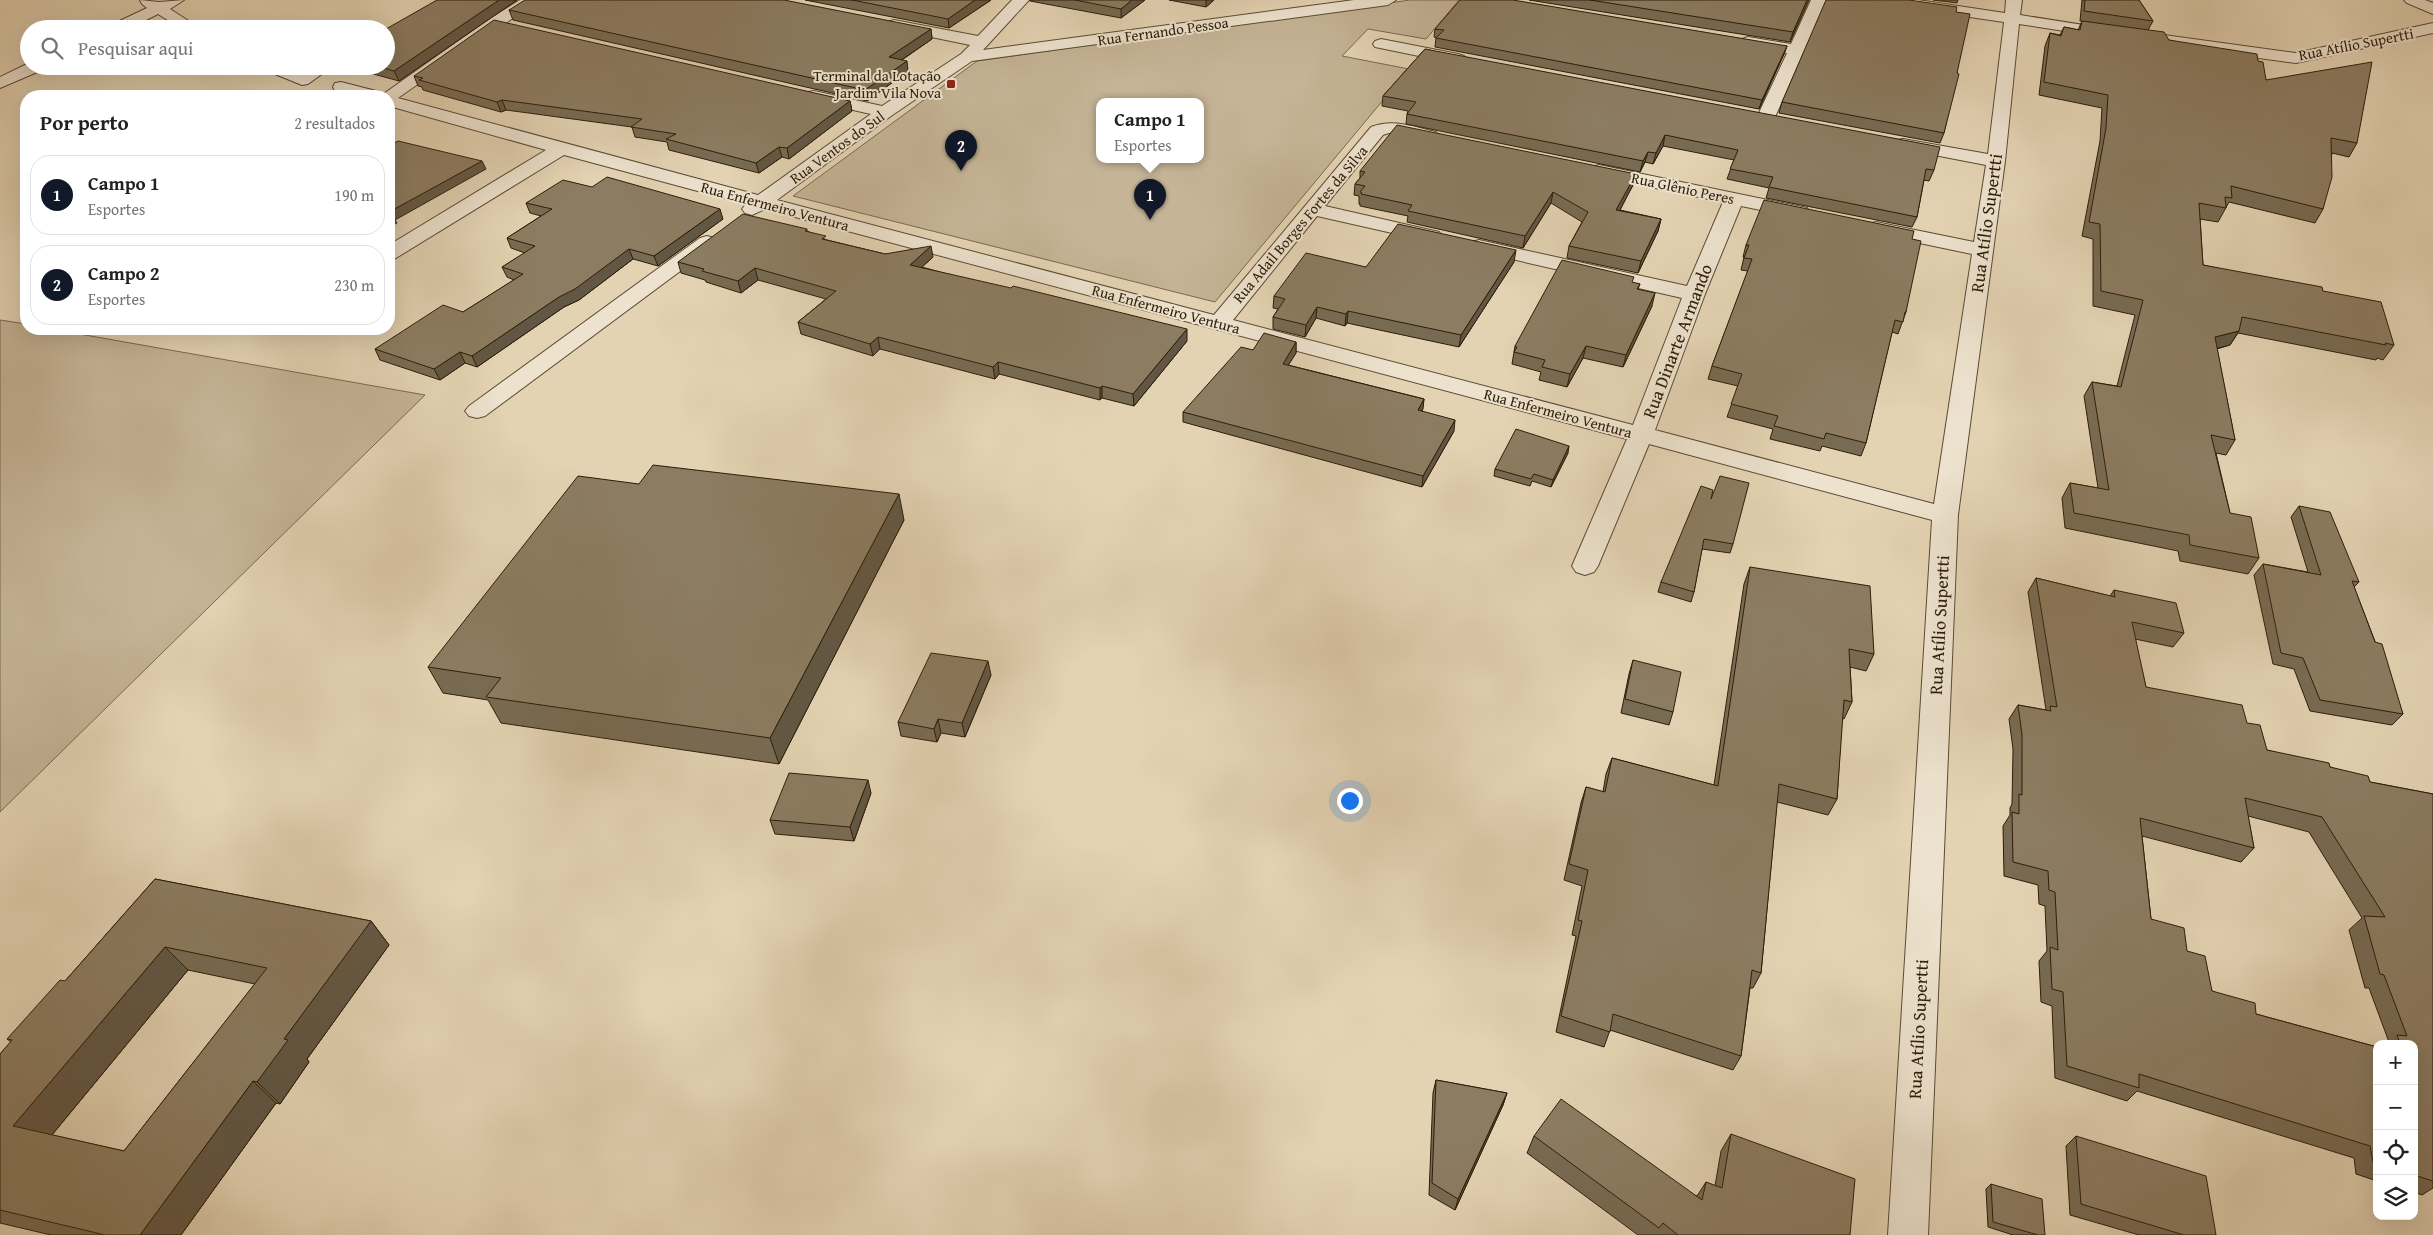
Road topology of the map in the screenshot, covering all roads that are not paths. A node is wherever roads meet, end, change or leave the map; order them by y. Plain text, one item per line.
1 (145, 0) edge
2 (176, 0) edge
3 (531, 0) edge
4 (1021, 0) edge
5 (1388, 0) edge
6 (1819, 0) edge
7 (1887, 0) edge
8 (2412, 0) edge
9 (160, 8) junction
10 (2012, 9) edge
11 (2433, 9) edge
12 (135, 20) edge
13 (179, 20) edge
14 (876, 21) edge
15 (494, 24) junction
16 (513, 28) edge
17 (2433, 28) edge
18 (2130, 35) edge
19 (2150, 38) edge
20 (1729, 39) edge
21 (981, 42) junction
22 (1381, 44) dead end
23 (1796, 50) junction
24 (967, 57) junction
25 (1477, 63) edge
26 (20, 74) edge
27 (291, 75) edge
28 (310, 75) edge
29 (0, 83) edge
30 (341, 87) dead end
31 (352, 90) edge
32 (799, 92) edge
33 (395, 95) edge
34 (395, 101) edge
35 (885, 112) junction
36 (1747, 114) edge
37 (1766, 118) junction
38 (1785, 121) edge
39 (1451, 140) edge
40 (1891, 141) edge
41 (561, 149) junction
42 (1996, 161) junction
43 (1578, 166) edge
44 (1734, 199) junction
45 (762, 202) junction
46 (1312, 209) junction
47 (1822, 217) edge
48 (1862, 225) edge
49 (395, 250) edge
50 (1982, 250) junction
51 (1694, 294) junction
52 (1219, 323) junction
53 (477, 411) dead end
54 (1641, 435) junction
55 (1944, 515) junction
56 (1585, 566) dead end
57 (1908, 1235) edge

1 - 9 street
2 - 9 street
3 - 15 street
4 - 21 street, Rua Ventos do Sul
5 - 24 street, Rua Fernando Pessoa
6 - 23 street
7 - 10 street
8 - 11 street
9 - 12 street
9 - 13 street
10 - 18 street
10 - 42 street, Rua Atílio Supertti
14 - 21 street
15 - 16 street
15 - 33 street
17 - 19 street, Rua Atílio Supertti
20 - 23 street
21 - 24 street, Rua Ventos do Sul
22 - 25 street
23 - 37 street
24 - 35 street, Rua Ventos do Sul
26 - 29 street
27 - 28 street
30 - 31 street
32 - 35 street
34 - 41 street, Rua Enfermeiro Ventura
35 - 45 street, Rua Ventos do Sul
36 - 37 street
37 - 38 street
39 - 46 street, Rua Adail Borges Fortes da Silva
40 - 42 street
41 - 45 street, Rua Enfermeiro Ventura
41 - 49 street
42 - 50 street, Rua Atílio Supertti
43 - 44 street, Rua Glênio Peres
44 - 47 street, Rua Glênio Peres
44 - 51 street, Rua Dinarte Armando
45 - 52 street, Rua Enfermeiro Ventura
45 - 53 street, Rua Ventos do Sul
46 - 51 street
46 - 52 street, Rua Adail Borges Fortes da Silva
48 - 50 street
50 - 55 street, Rua Atílio Supertti
51 - 54 street, Rua Dinarte Armando
52 - 54 street, Rua Enfermeiro Ventura
54 - 55 street, Rua Enfermeiro Ventura
54 - 56 street, Rua Dinarte Armando
55 - 57 street, Rua Atílio Supertti

